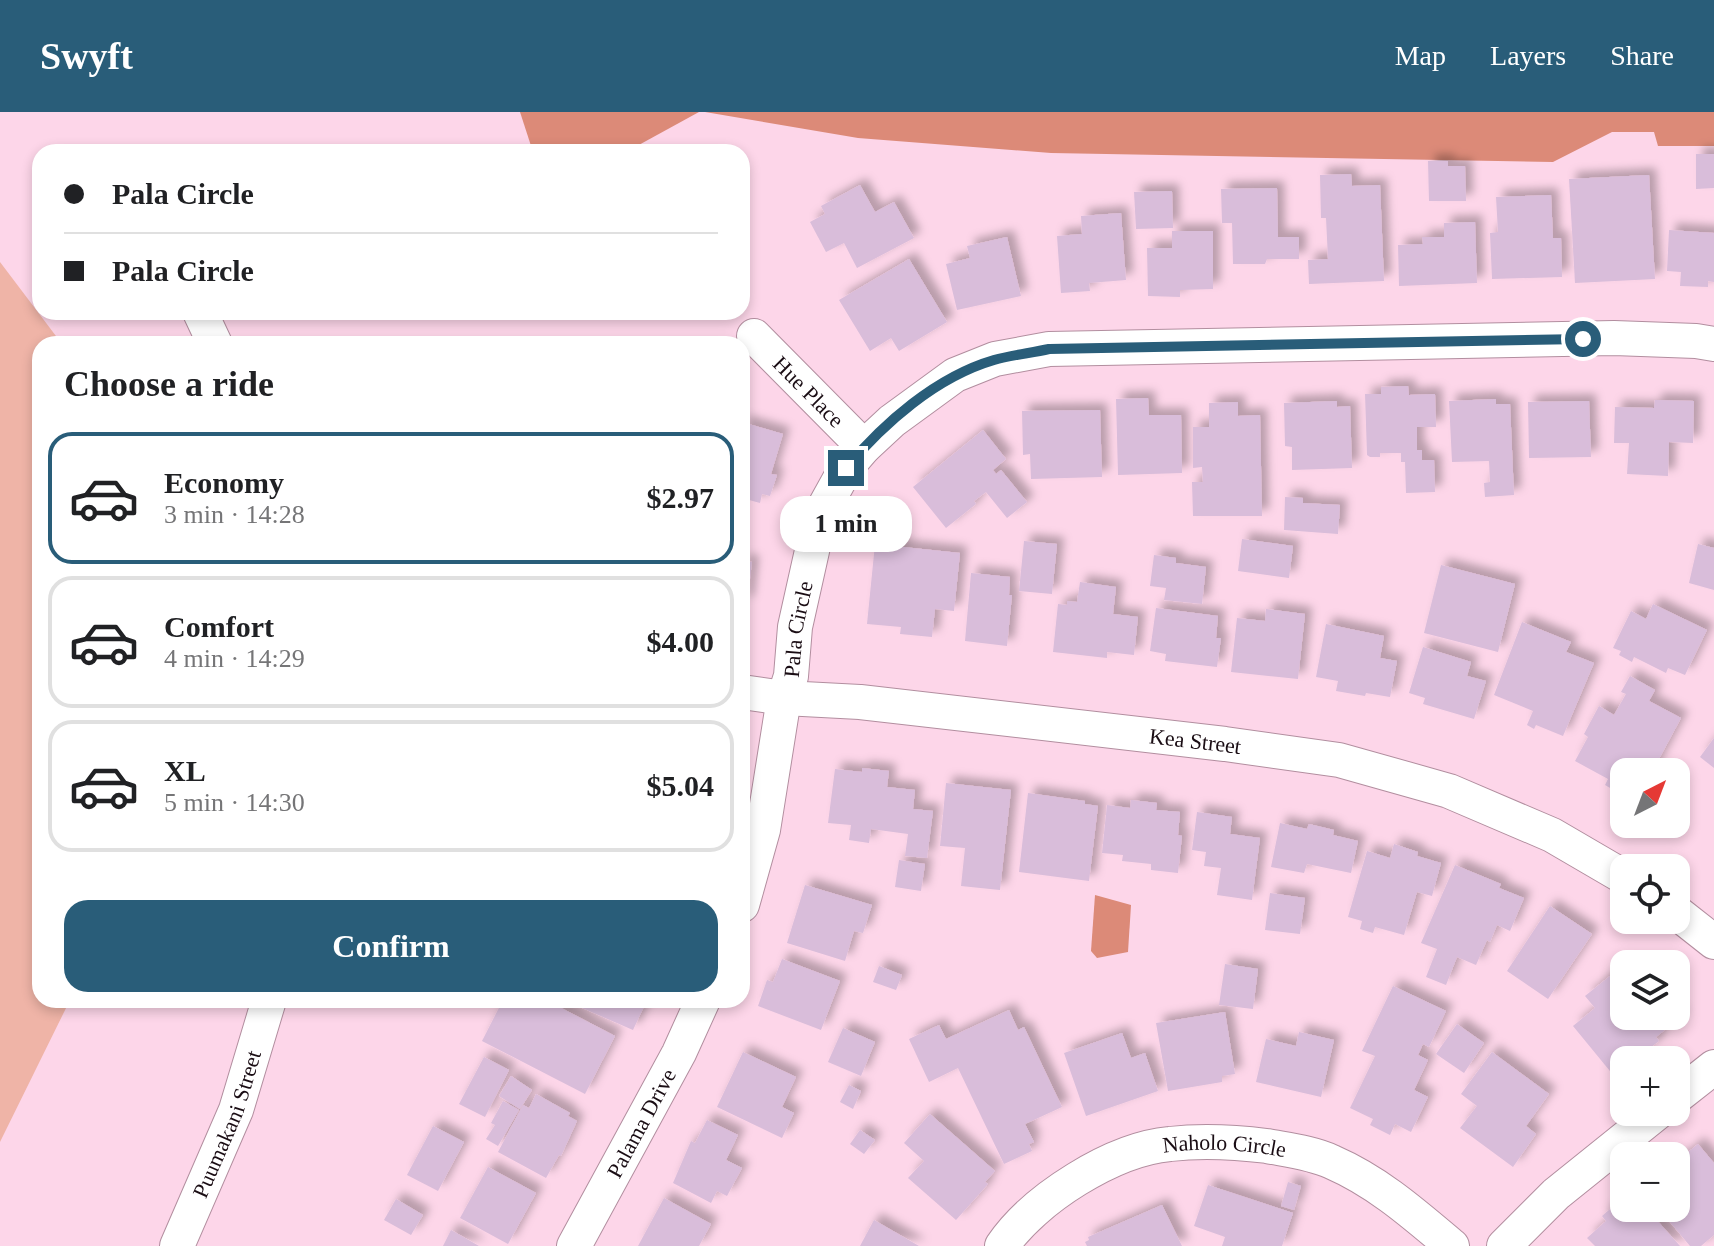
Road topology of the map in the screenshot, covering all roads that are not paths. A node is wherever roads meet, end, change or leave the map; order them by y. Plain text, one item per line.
1 (754, 336) dead end
2 (1714, 344) edge
3 (864, 447) junction
4 (750, 693) edge
5 (784, 698) junction
6 (1610, 869) edge
7 (750, 876) edge
8 (1690, 923) edge
9 (1714, 942) edge
10 (267, 1008) edge
11 (699, 1008) edge
12 (1714, 1067) edge
13 (1690, 1086) edge
14 (1641, 1126) edge
15 (177, 1246) edge
16 (574, 1246) edge
17 (1002, 1246) edge
18 (1452, 1246) edge
19 (1504, 1246) edge

1 - 3 street, Hue Place
2 - 3 street, Pala Circle
3 - 5 street, Pala Circle
4 - 5 street, Kea Street
5 - 6 street, Kea Street
5 - 7 street
8 - 9 street
10 - 15 street, Puumakani Street
11 - 16 street, Palama Drive
12 - 13 street
14 - 19 street
17 - 18 street, Naholo Circle

